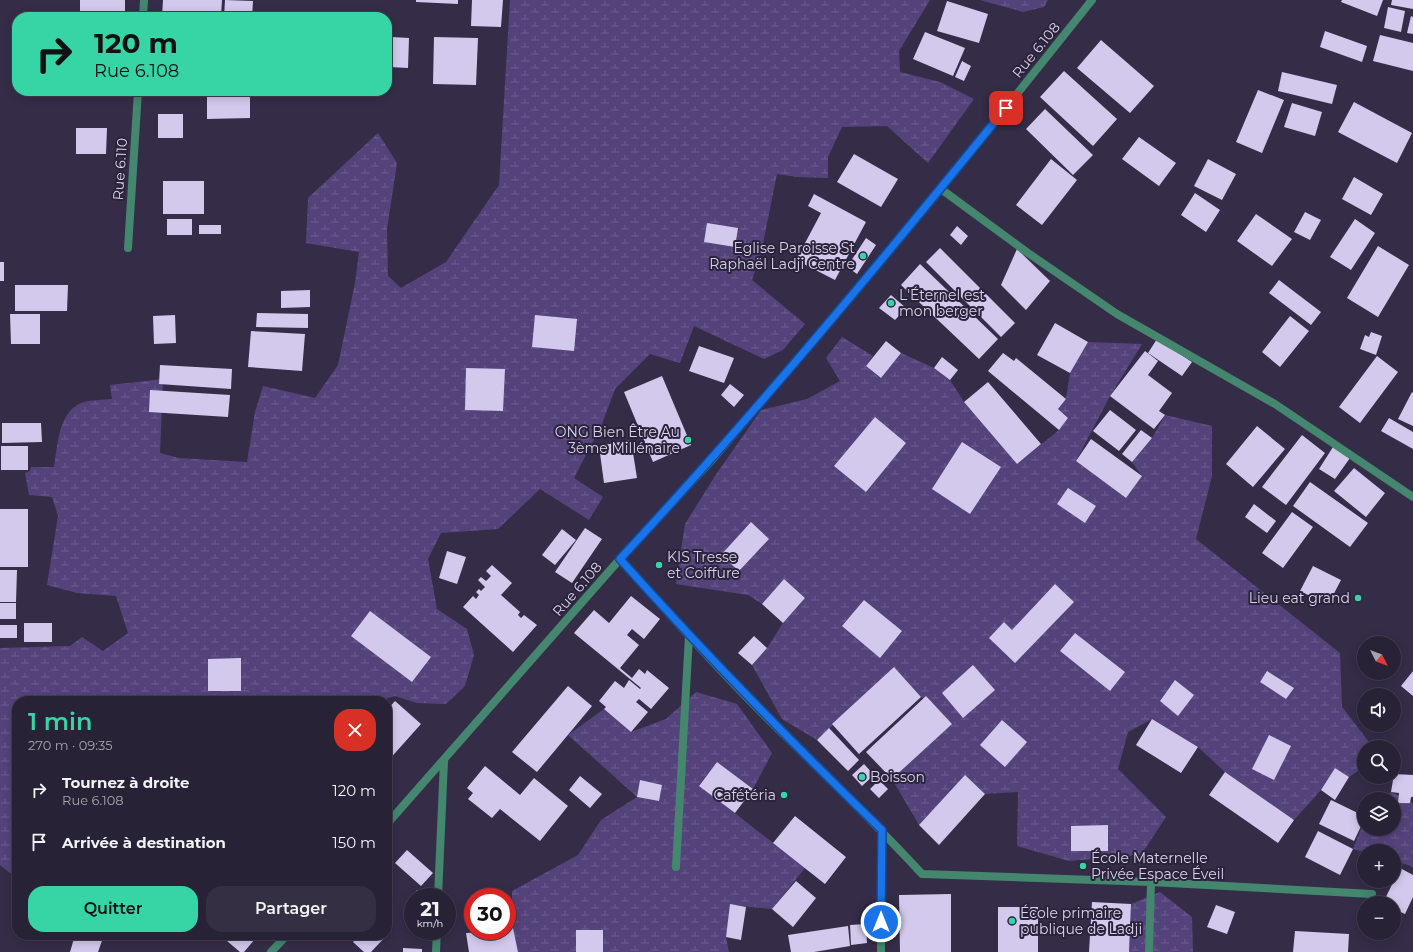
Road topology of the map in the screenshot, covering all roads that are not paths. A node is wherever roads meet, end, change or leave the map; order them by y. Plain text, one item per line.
1 (144, 0) edge
2 (1092, 0) edge
3 (143, 12) edge
4 (138, 96) edge
5 (941, 189) junction
6 (128, 248) dead end
7 (1413, 497) edge
8 (620, 559) junction
9 (689, 636) junction
10 (444, 761) junction
11 (392, 818) edge
12 (882, 830) junction
13 (676, 867) dead end
14 (1151, 882) junction
15 (438, 888) edge
16 (1372, 894) dead end
17 (282, 940) edge
18 (437, 940) edge
19 (271, 952) edge
20 (436, 952) edge
21 (881, 952) edge
22 (1149, 952) edge

1 - 3 street
2 - 5 street, Rue 6.108
4 - 6 street, Rue 6.110
5 - 7 street
5 - 8 street, Rue 6.108
8 - 9 street
8 - 10 street, Rue 6.108
9 - 12 street
9 - 13 street
10 - 11 street, Rue 6.108
10 - 15 street
12 - 14 street
12 - 21 street
14 - 16 street
14 - 22 street
17 - 19 street
18 - 20 street

